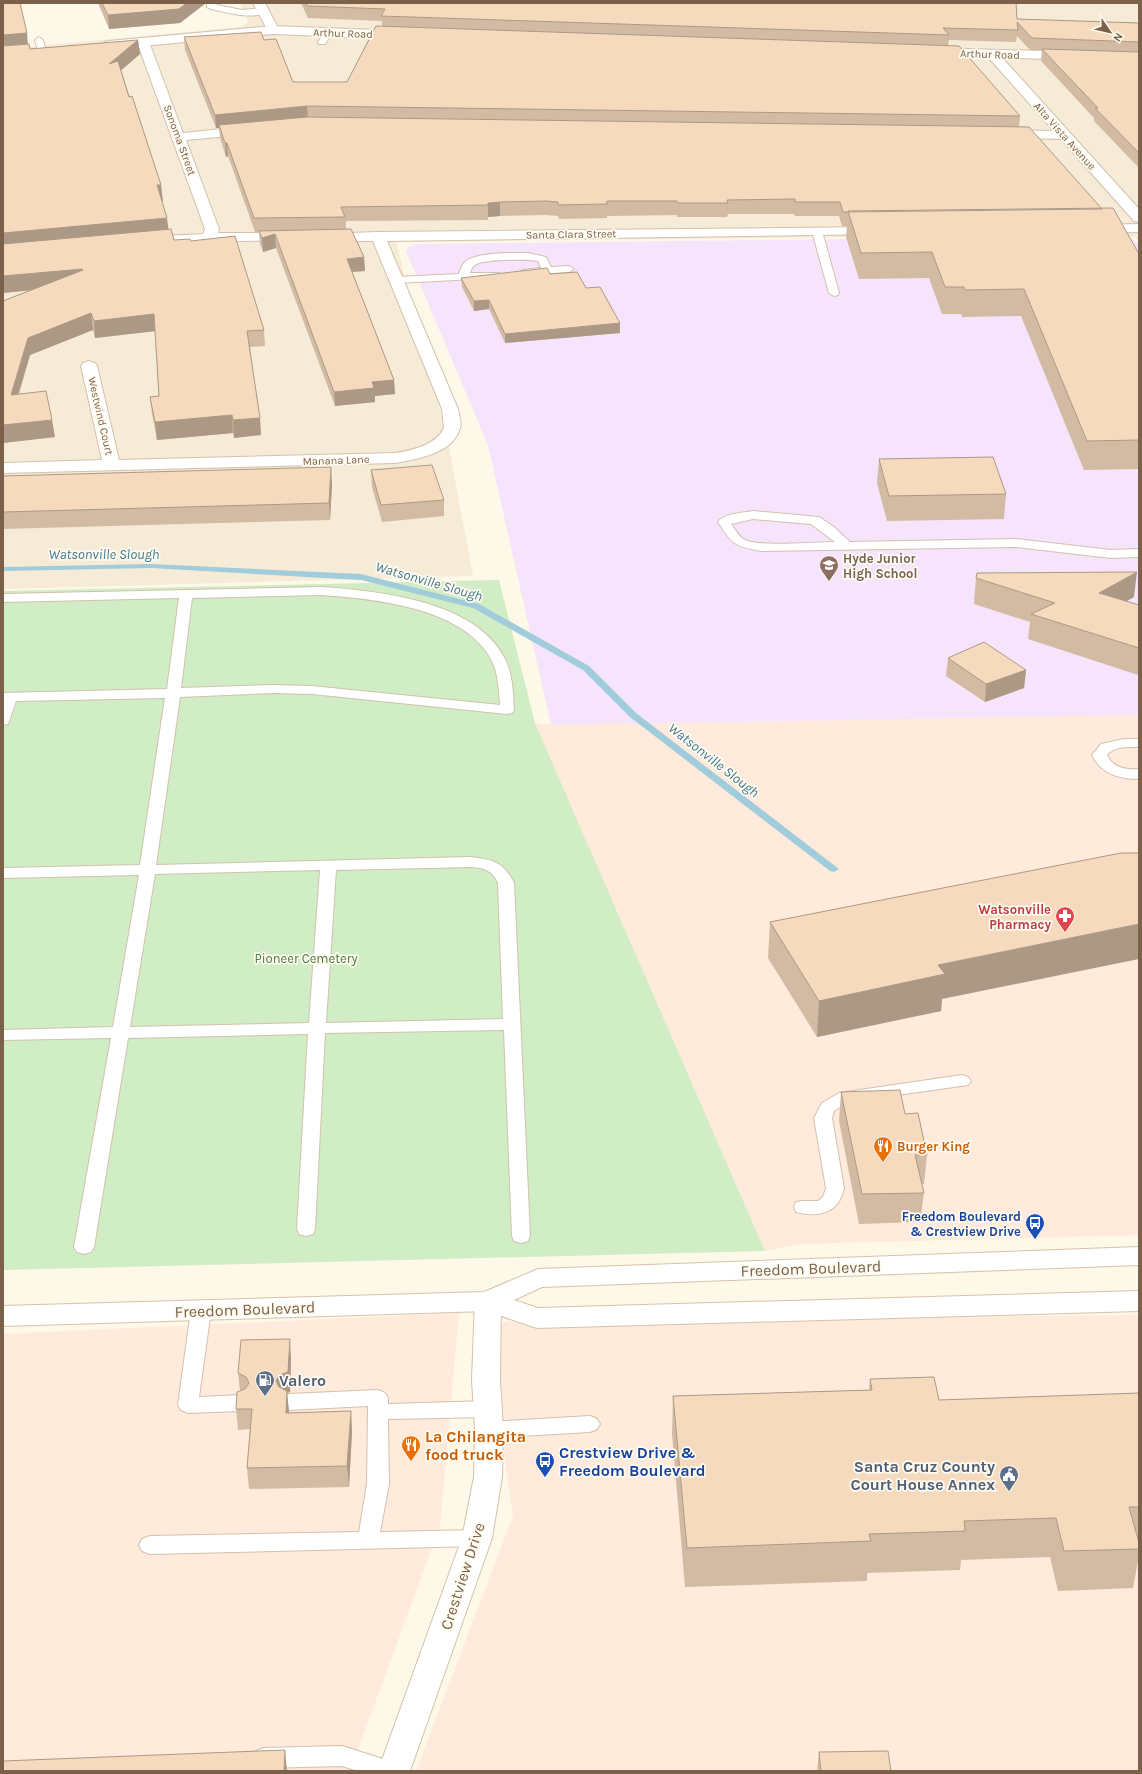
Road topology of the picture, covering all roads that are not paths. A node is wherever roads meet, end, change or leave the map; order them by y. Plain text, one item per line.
1 (211, 3) edge
2 (261, 7) edge
3 (273, 30) junction
4 (416, 35) edge
5 (143, 42) junction
6 (97, 46) edge
7 (58, 50) edge
8 (26, 52) edge
9 (924, 52) edge
10 (992, 54) junction
11 (1085, 57) edge
12 (262, 129) edge
13 (995, 134) edge
14 (1064, 135) junction
15 (179, 137) junction
16 (1139, 218) edge
17 (1139, 228) edge
18 (1085, 229) edge
19 (817, 231) junction
20 (888, 231) edge
21 (378, 236) junction
22 (209, 238) junction
23 (126, 243) edge
24 (569, 269) dead end
25 (548, 271) junction
26 (463, 277) junction
27 (397, 280) junction
28 (834, 293) dead end
29 (89, 366) dead end
30 (112, 466) junction
31 (3, 468) edge
32 (847, 546) junction
33 (1139, 554) edge
34 (186, 594) junction
35 (3, 598) edge
36 (174, 694) junction
37 (6, 697) edge
38 (3, 721) edge
39 (1139, 743) edge
40 (1139, 774) edge
41 (328, 866) junction
42 (146, 870) junction
43 (3, 873) edge
44 (512, 1024) junction
45 (317, 1027) junction
46 (120, 1033) junction
47 (3, 1035) edge
48 (962, 1081) dead end
49 (803, 1207) dead end
50 (306, 1229) dead end
51 (521, 1236) dead end
52 (84, 1247) dead end
53 (1139, 1256) edge
54 (1139, 1300) edge
55 (488, 1302) junction
56 (201, 1310) junction
57 (3, 1316) edge
58 (289, 1402) dead end
59 (240, 1403) edge
60 (378, 1412) junction
61 (489, 1420) junction
62 (590, 1424) dead end
63 (477, 1538) junction
64 (368, 1540) junction
65 (150, 1545) dead end
66 (240, 1759) edge
67 (391, 1771) edge
68 (394, 1771) edge

1 - 2 lane
2 - 3 street
3 - 4 street, Arthur Road
3 - 5 street, Arthur Road
5 - 6 street, Arthur Road
5 - 15 street, Sonoma Street
7 - 8 street
9 - 10 street, Arthur Road
10 - 11 street, Arthur Road
10 - 14 street, Alta Vista Avenue
12 - 15 street
13 - 14 street
14 - 16 street, Alta Vista Avenue
15 - 22 street, Sonoma Street
17 - 18 street
19 - 20 street, Santa Clara Street
19 - 21 street, Santa Clara Street
19 - 28 lane
21 - 22 street, Santa Clara Street
21 - 27 street, Manana Lane
22 - 23 street, Santa Clara Street
24 - 25 lane
25 - 26 lane
25 - 26 lane
26 - 27 lane
27 - 30 street, Manana Lane
29 - 30 street, Westwind Court
30 - 31 street, Manana Lane
32 - 32 lane
32 - 33 lane
34 - 35 lane
34 - 36 lane
34 - 36 lane
36 - 37 lane
36 - 42 lane
37 - 38 lane
39 - 40 lane
41 - 42 lane
41 - 44 lane
41 - 45 lane
42 - 43 lane
42 - 46 lane
44 - 45 lane
44 - 51 lane
45 - 46 lane
45 - 50 lane
46 - 47 lane
46 - 52 lane
48 - 49 lane
53 - 55 street, Freedom Boulevard
54 - 55 street, Freedom Boulevard
55 - 56 street, Freedom Boulevard
55 - 61 street, Crestview Drive
56 - 57 street, Freedom Boulevard
56 - 59 lane
58 - 60 lane
60 - 61 lane
60 - 64 lane
61 - 62 lane
61 - 63 street, Crestview Drive
63 - 64 lane
63 - 68 street, Crestview Drive
64 - 65 lane
66 - 67 lane

